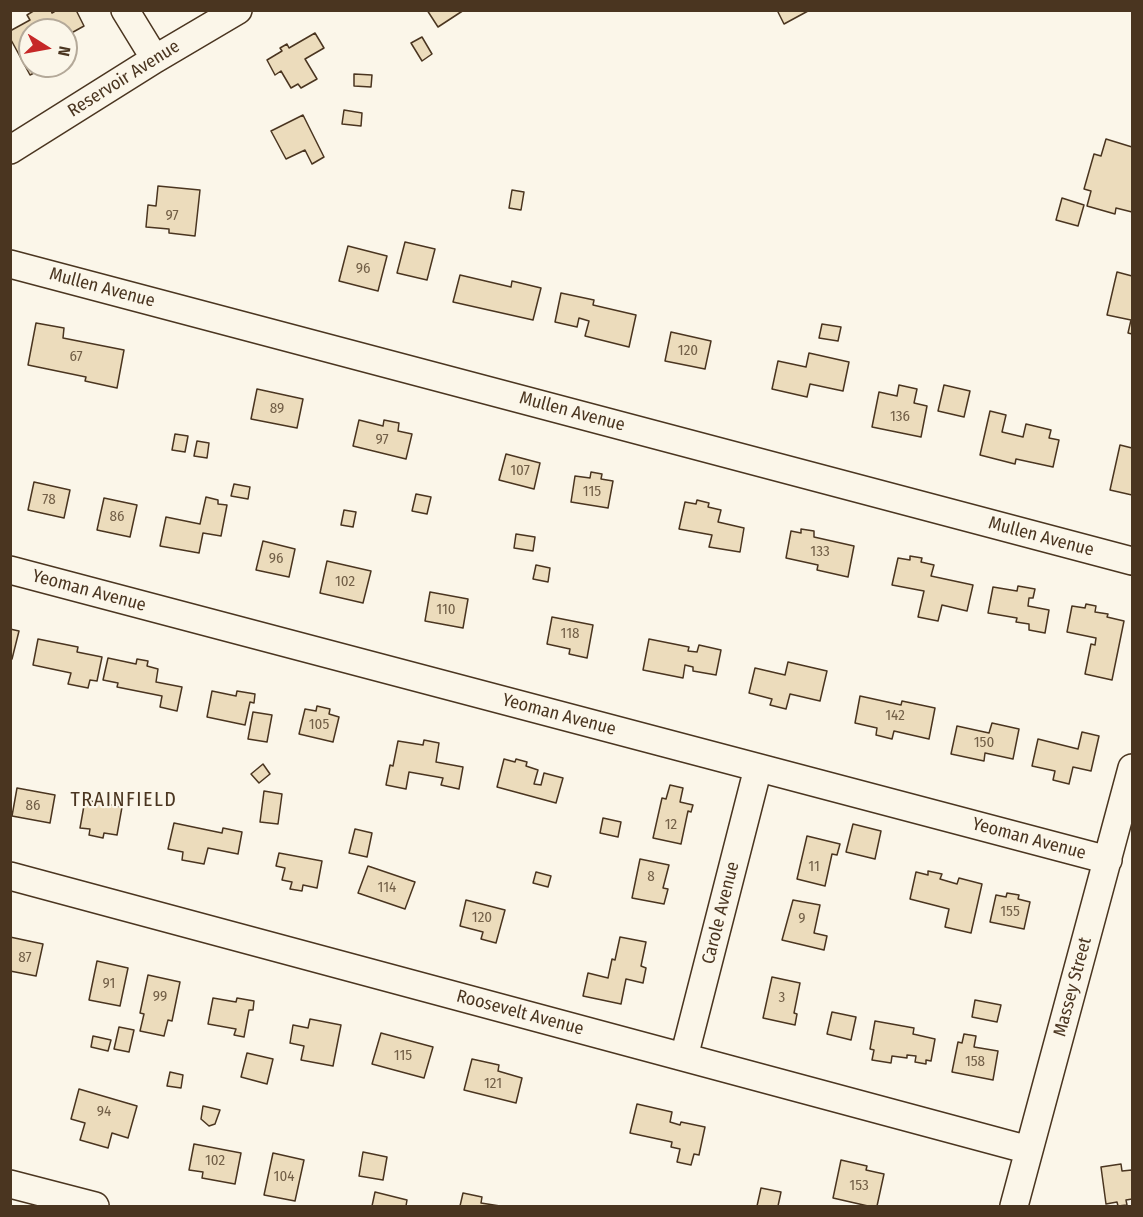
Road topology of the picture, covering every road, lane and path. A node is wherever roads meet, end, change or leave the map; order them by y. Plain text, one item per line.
1 (124, 10) edge
2 (238, 10) edge
3 (155, 59) junction
4 (10, 150) edge
5 (10, 264) edge
6 (1132, 561) edge
7 (10, 570) edge
8 (758, 768) junction
9 (1132, 768) edge
10 (1108, 860) junction
11 (10, 876) edge
12 (684, 1057) junction
13 (1029, 1150) junction
14 (10, 1185) edge
15 (94, 1206) edge
16 (1014, 1206) edge

1 - 3 street
2 - 3 street, Reservoir Avenue
3 - 4 street, Reservoir Avenue
5 - 6 street, Mullen Avenue
7 - 8 street, Yeoman Avenue
8 - 10 street, Yeoman Avenue
8 - 12 street, Carole Avenue
9 - 10 street, Massey Street
10 - 13 street, Massey Street
11 - 12 street, Roosevelt Avenue
12 - 13 street, Roosevelt Avenue
13 - 16 street, Massey Street
14 - 15 street

